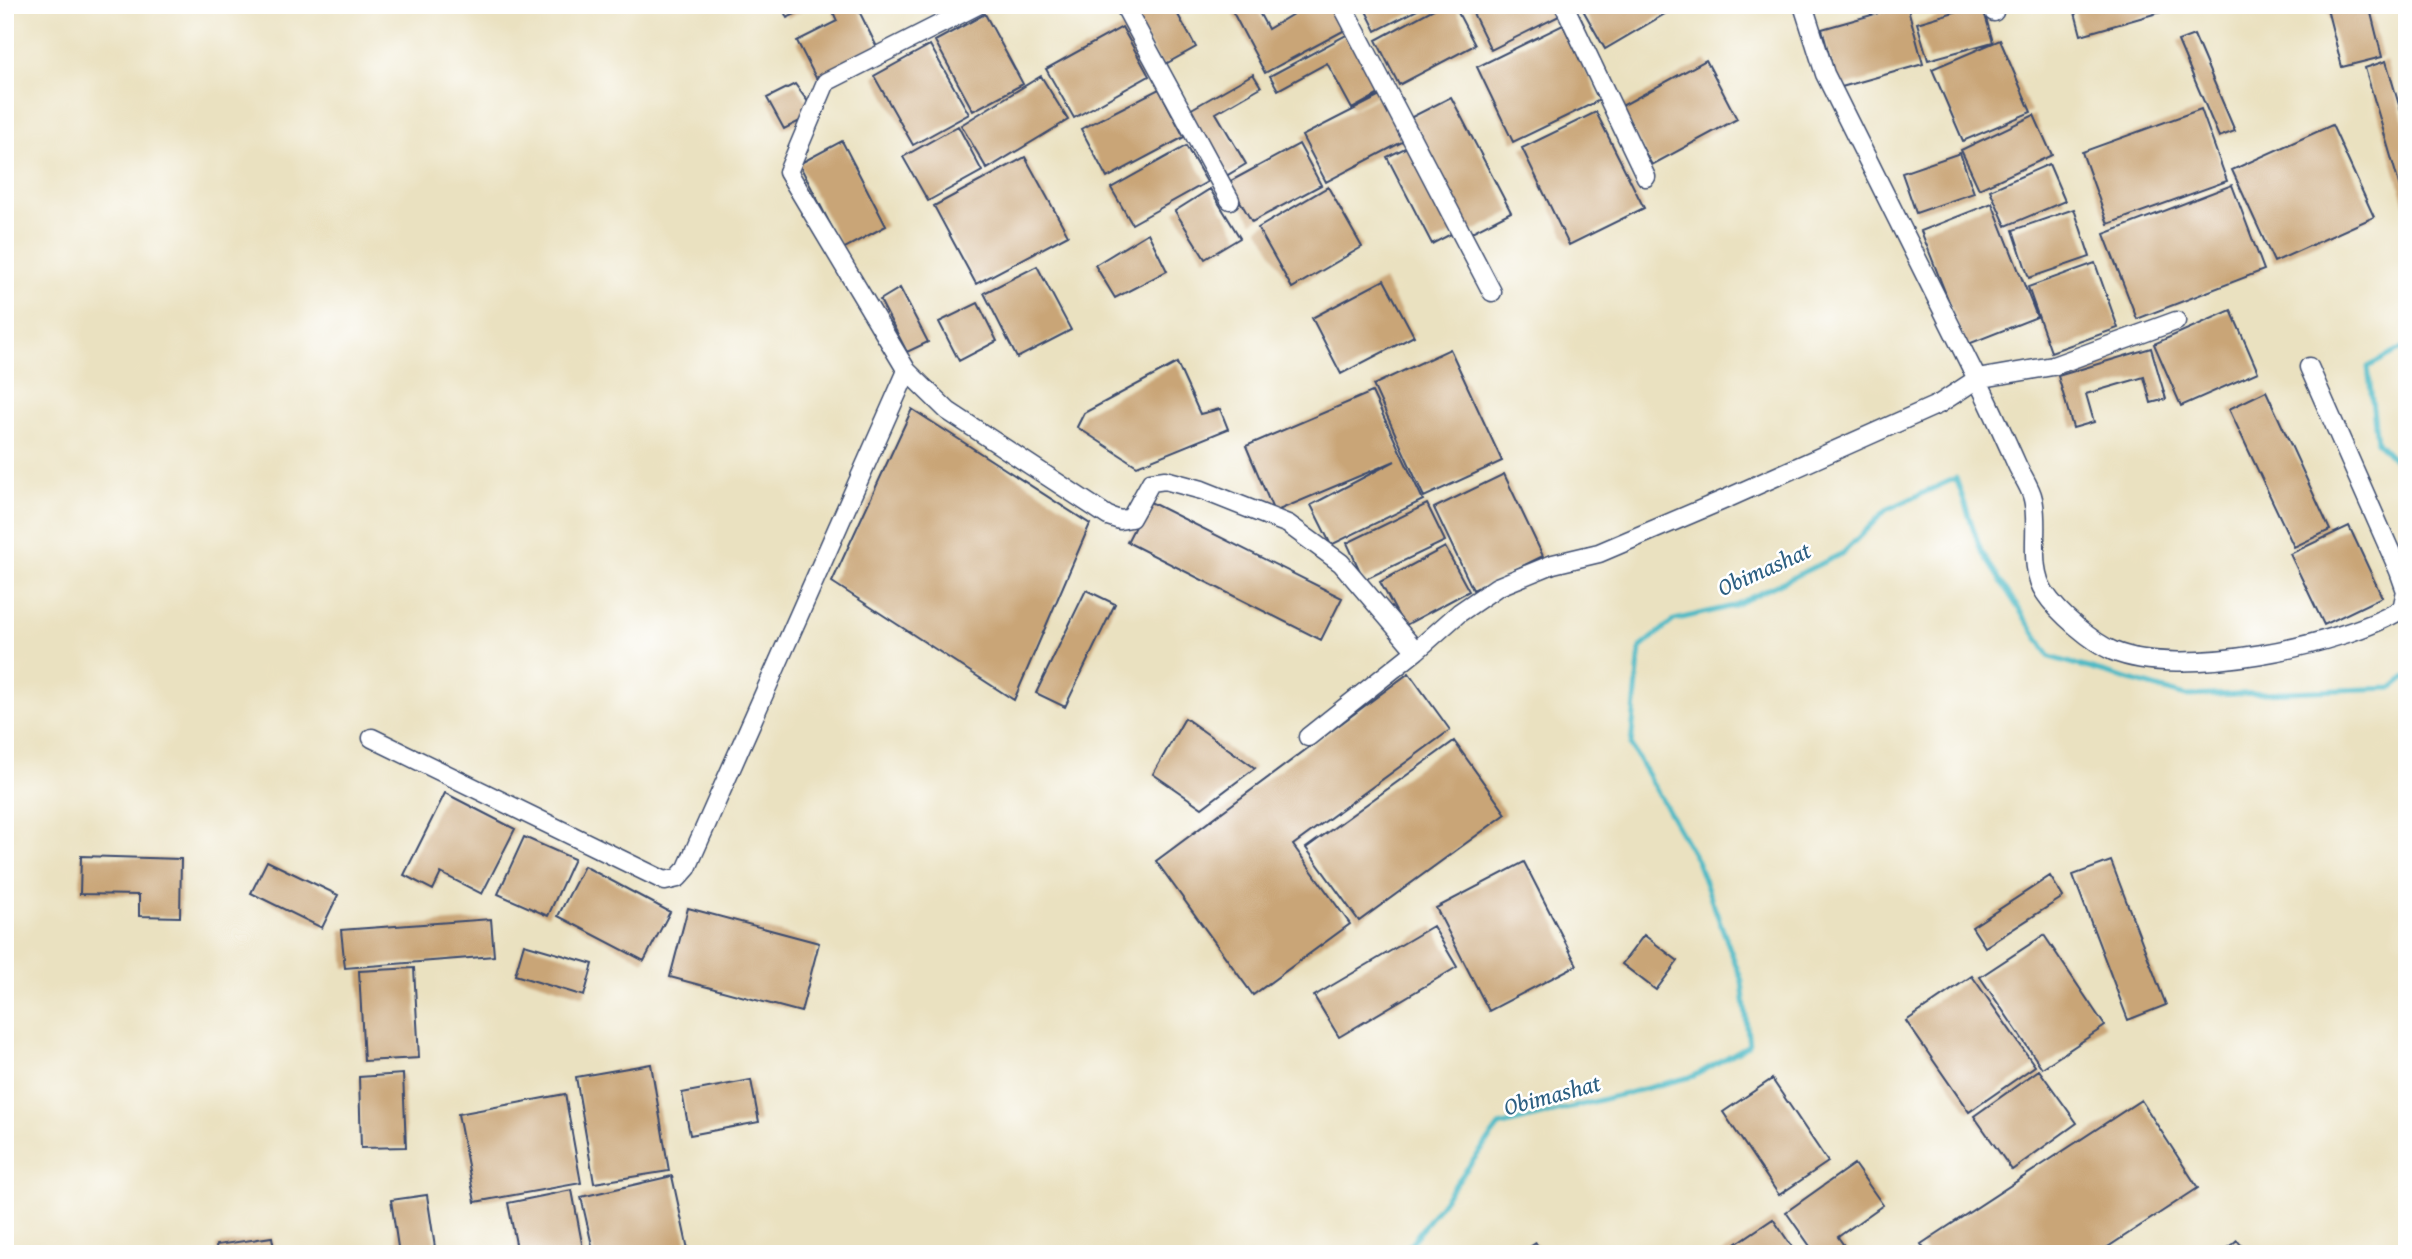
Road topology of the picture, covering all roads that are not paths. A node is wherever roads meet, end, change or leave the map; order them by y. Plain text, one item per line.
1 (978, 5) edge
2 (1124, 5) edge
3 (1342, 5) edge
4 (1564, 5) edge
5 (1803, 5) edge
6 (1646, 177) dead end
7 (1230, 200) dead end
8 (1492, 292) dead end
9 (2176, 321) dead end
10 (2309, 367) dead end
11 (907, 371) junction
12 (1977, 379) junction
13 (1416, 650) junction
14 (1308, 737) dead end
15 (372, 738) dead end

1 - 11 street
2 - 7 street
3 - 8 street
4 - 6 street
5 - 12 street
9 - 12 street
10 - 12 street
11 - 13 street
11 - 15 street
12 - 13 street
13 - 14 street

